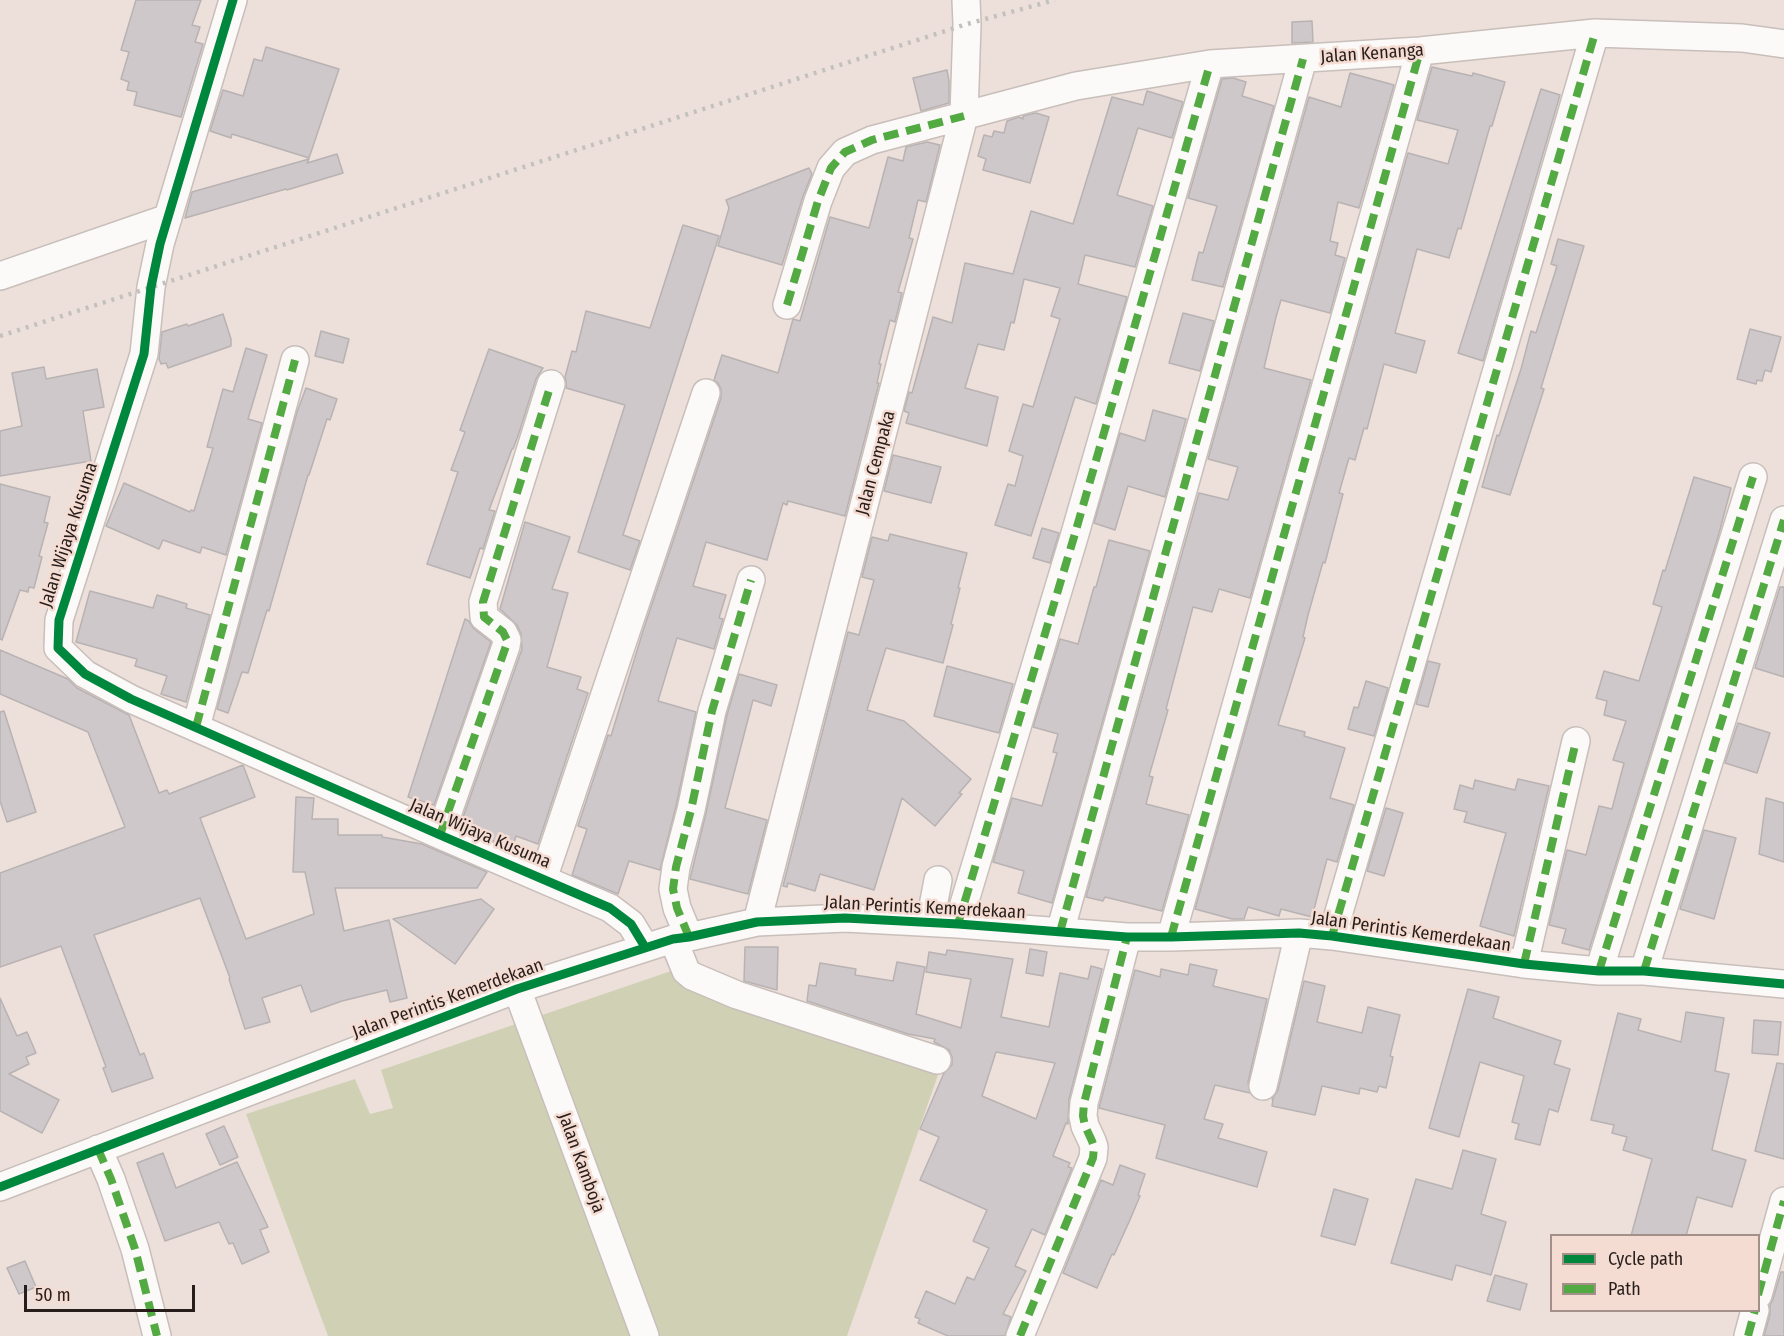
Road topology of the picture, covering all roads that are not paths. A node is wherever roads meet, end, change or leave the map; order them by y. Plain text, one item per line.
1 (233, 0) edge
2 (966, 0) edge
3 (1595, 33) junction
4 (1784, 44) edge
5 (1420, 51) junction
6 (1303, 59) junction
7 (1210, 64) junction
8 (964, 116) junction
9 (168, 218) junction
10 (0, 276) edge
11 (787, 305) dead end
12 (295, 360) dead end
13 (551, 384) dead end
14 (706, 393) dead end
15 (1753, 477) dead end
16 (1784, 520) edge
17 (751, 580) dead end
18 (196, 727) junction
19 (1576, 741) dead end
20 (440, 835) junction
21 (543, 879) junction
22 (938, 880) dead end
23 (757, 922) junction
24 (930, 922) junction
25 (958, 924) junction
26 (1060, 932) junction
27 (1299, 933) junction
28 (1332, 936) junction
29 (1127, 937) junction
30 (1171, 937) junction
31 (681, 938) junction
32 (645, 947) junction
33 (1524, 964) junction
34 (1599, 971) junction
35 (1644, 971) junction
36 (1784, 984) edge
37 (517, 989) junction
38 (937, 1060) dead end
39 (1263, 1086) dead end
40 (98, 1149) junction
41 (0, 1186) edge
42 (1784, 1201) edge
43 (1760, 1287) edge
44 (1755, 1312) edge
45 (157, 1336) edge
46 (645, 1336) edge
47 (1020, 1336) edge
48 (1748, 1336) edge

1 - 9 street, Jalan Wijaya Kusuma
2 - 8 street, Jalan Cempaka
3 - 4 street, Jalan Kenanga
3 - 5 street, Jalan Kenanga
3 - 28 street
5 - 6 street, Jalan Kenanga
5 - 30 street
6 - 7 street, Jalan Kenanga
6 - 26 street
7 - 8 street, Jalan Kenanga
7 - 25 street
8 - 11 street, Jalan Kenanga
8 - 23 street, Jalan Cempaka
9 - 10 street
9 - 18 street, Jalan Wijaya Kusuma
12 - 18 street
13 - 20 street
14 - 21 street
15 - 34 street
16 - 35 street
17 - 31 street
18 - 20 street, Jalan Wijaya Kusuma
19 - 33 street
20 - 21 street, Jalan Wijaya Kusuma
21 - 32 street, Jalan Wijaya Kusuma
22 - 24 street
23 - 24 street, Jalan Perintis Kemerdekaan
23 - 31 street, Jalan Perintis Kemerdekaan
24 - 25 street, Jalan Perintis Kemerdekaan
25 - 26 street, Jalan Perintis Kemerdekaan
26 - 29 street, Jalan Perintis Kemerdekaan
27 - 28 street, Jalan Perintis Kemerdekaan
27 - 30 street, Jalan Perintis Kemerdekaan
27 - 39 street
28 - 33 street, Jalan Perintis Kemerdekaan
29 - 30 street, Jalan Perintis Kemerdekaan
29 - 47 street
31 - 32 street, Jalan Perintis Kemerdekaan
31 - 38 street
32 - 37 street, Jalan Perintis Kemerdekaan
33 - 34 street, Jalan Perintis Kemerdekaan
34 - 35 street, Jalan Perintis Kemerdekaan
35 - 36 street, Jalan Perintis Kemerdekaan
37 - 40 street, Jalan Perintis Kemerdekaan
37 - 46 street, Jalan Kamboja
40 - 41 street, Jalan Perintis Kemerdekaan
40 - 45 street
42 - 43 street
44 - 48 street

